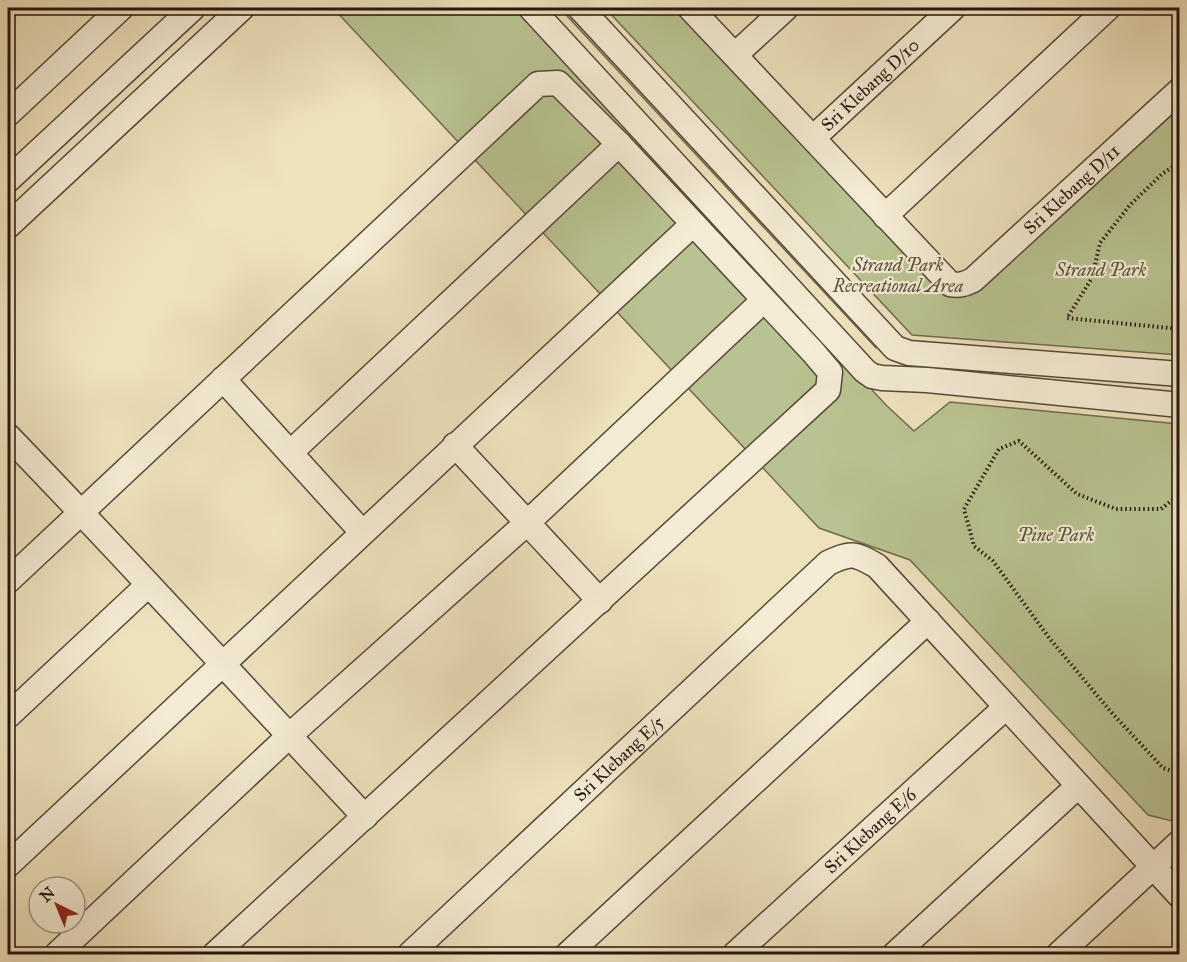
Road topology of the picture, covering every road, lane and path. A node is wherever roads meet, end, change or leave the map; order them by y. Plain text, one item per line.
1 (121, 8) edge
2 (193, 8) edge
3 (242, 8) edge
4 (531, 8) edge
5 (580, 8) edge
6 (690, 8) edge
7 (786, 8) edge
8 (953, 8) edge
9 (1108, 8) edge
10 (735, 56) junction
11 (1179, 90) edge
12 (8, 114) edge
13 (813, 138) junction
14 (619, 144) junction
15 (1179, 162) edge
16 (8, 180) edge
17 (885, 216) junction
18 (693, 224) junction
19 (8, 226) edge
20 (764, 300) junction
21 (1179, 329) edge
22 (1179, 374) edge
23 (223, 379) junction
24 (1179, 405) edge
25 (8, 436) edge
26 (455, 445) junction
27 (291, 452) junction
28 (1179, 494) edge
29 (81, 512) junction
30 (527, 523) junction
31 (362, 532) junction
32 (8, 581) edge
33 (148, 585) junction
34 (600, 601) junction
35 (928, 621) junction
36 (222, 664) junction
37 (1006, 707) junction
38 (8, 716) edge
39 (289, 736) junction
40 (1179, 774) edge
41 (1078, 786) junction
42 (365, 817) junction
43 (1179, 842) edge
44 (8, 865) edge
45 (1153, 867) junction
46 (1179, 896) edge
47 (57, 954) edge
48 (215, 954) edge
49 (410, 954) edge
50 (568, 954) edge
51 (735, 954) edge
52 (895, 954) edge
53 (1059, 954) edge

1 - 12 street
2 - 16 street
3 - 19 street
4 - 24 street
5 - 22 street
6 - 10 street
7 - 10 street
8 - 13 street, Sri Klebang D/10
9 - 17 street
10 - 13 street
11 - 17 street, Sri Klebang D/11
13 - 17 street
14 - 18 street
14 - 23 street
14 - 27 street
15 - 21 path
18 - 20 street
18 - 26 street
20 - 30 street
20 - 34 street
23 - 27 street
23 - 29 street
25 - 29 street
26 - 30 street
26 - 31 street
27 - 31 street
28 - 40 path
29 - 32 street
29 - 33 street
30 - 34 street
30 - 39 street
31 - 36 street
33 - 36 street
33 - 38 street
34 - 42 street
35 - 37 street
35 - 49 street, Sri Klebang E/5
35 - 50 street
36 - 39 street
36 - 44 street
37 - 41 street
37 - 51 street, Sri Klebang E/6
39 - 42 street
39 - 47 street
41 - 45 street
41 - 52 street
42 - 48 street
43 - 45 street
45 - 46 street
45 - 53 street

